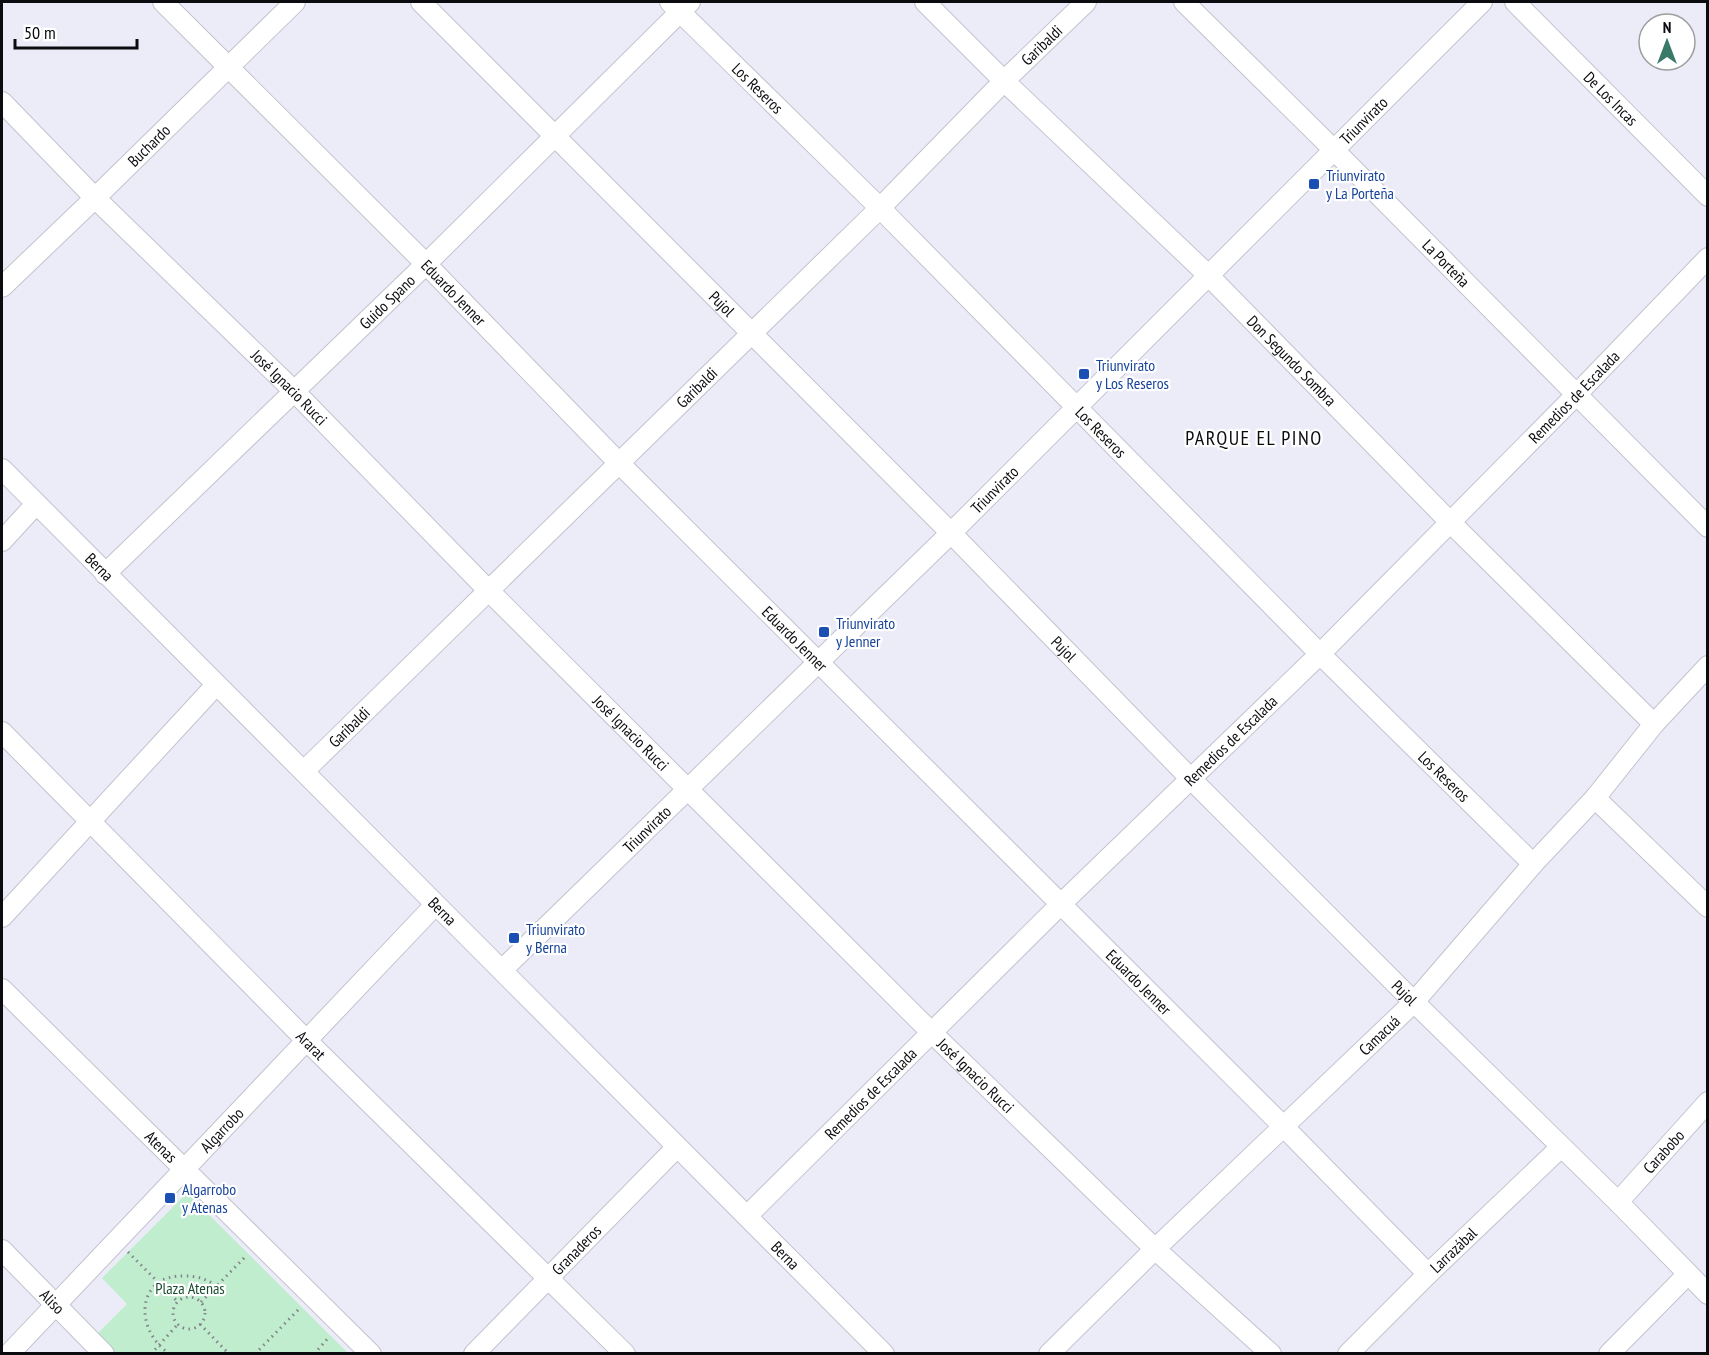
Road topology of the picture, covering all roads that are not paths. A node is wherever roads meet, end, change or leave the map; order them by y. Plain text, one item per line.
1 (163, 2) edge
2 (295, 2) edge
3 (421, 2) edge
4 (925, 2) edge
5 (1086, 2) edge
6 (1184, 2) edge
7 (1482, 2) edge
8 (1515, 2) edge
9 (680, 5) edge
10 (229, 67) junction
11 (1004, 81) junction
12 (2, 102) edge
13 (556, 137) junction
14 (1334, 150) junction
15 (1707, 196) edge
16 (95, 198) junction
17 (880, 208) junction
18 (1707, 258) edge
19 (426, 264) junction
20 (1208, 275) junction
21 (2, 287) edge
22 (751, 335) junction
23 (294, 391) junction
24 (1576, 395) junction
25 (1077, 407) junction
26 (619, 463) junction
27 (2, 469) edge
28 (36, 504) junction
29 (1450, 522) junction
30 (1707, 527) edge
31 (951, 533) junction
32 (2, 541) edge
33 (105, 574) junction
34 (489, 591) junction
35 (1320, 654) junction
36 (818, 663) junction
37 (1707, 666) edge
38 (216, 685) junction
39 (1654, 724) junction
40 (2, 732) edge
41 (304, 771) junction
42 (1191, 779) junction
43 (689, 789) junction
44 (1595, 798) junction
45 (90, 821) junction
46 (1533, 864) junction
47 (1061, 904) junction
48 (435, 905) junction
49 (1707, 907) edge
50 (2, 917) edge
51 (502, 970) junction
52 (2, 989) edge
53 (1413, 1002) junction
54 (931, 1032) junction
55 (307, 1041) junction
56 (1707, 1102) edge
57 (1284, 1127) junction
58 (677, 1147) junction
59 (1561, 1147) junction
60 (184, 1169) junction
61 (1618, 1202) junction
62 (747, 1216) junction
63 (1155, 1249) junction
64 (2, 1250) edge
65 (1428, 1274) junction
66 (1688, 1274) junction
67 (550, 1278) junction
68 (1707, 1294) edge
69 (56, 1304) junction
70 (9, 1353) edge
71 (104, 1353) edge
72 (371, 1353) edge
73 (474, 1353) edge
74 (625, 1353) edge
75 (884, 1353) edge
76 (1049, 1353) edge
77 (1270, 1353) edge
78 (1348, 1353) edge
79 (1609, 1353) edge

1 - 10 street, Eduardo Jenner
2 - 10 street, Buchardo
3 - 13 street, Pujol
4 - 11 street, Don Segundo Sombra
5 - 11 street, Garibaldi
6 - 14 street, La Porteña
7 - 14 street, Triunvirato
8 - 15 street, De Los Incas
9 - 13 street, Guido Spano
9 - 17 street, Los Reseros
10 - 16 street, Buchardo
10 - 19 street, Eduardo Jenner
11 - 17 street, Garibaldi
11 - 20 street, Don Segundo Sombra
12 - 16 street, José Ignacio Rucci
13 - 19 street, Guido Spano
13 - 22 street, Pujol
14 - 20 street, Triunvirato
14 - 24 street, La Porteña
16 - 21 street, Buchardo
16 - 23 street, José Ignacio Rucci
17 - 22 street, Garibaldi
17 - 25 street, Los Reseros
18 - 24 street, Remedios de Escalada
19 - 23 street, Guido Spano
19 - 26 street, Eduardo Jenner
20 - 25 street, Triunvirato
20 - 29 street, Don Segundo Sombra
22 - 26 street, Garibaldi
22 - 31 street, Pujol
23 - 33 street, Guido Spano
23 - 34 street, José Ignacio Rucci
24 - 29 street, Remedios de Escalada
24 - 30 street, La Porteña
25 - 31 street, Triunvirato
25 - 35 street, Los Reseros
26 - 34 street, Garibaldi
26 - 36 street, Eduardo Jenner
27 - 28 street, Berna
28 - 32 street
28 - 33 street, Berna
29 - 35 street, Remedios de Escalada
29 - 39 street, Don Segundo Sombra
31 - 36 street, Triunvirato
31 - 42 street, Pujol
33 - 38 street, Berna
34 - 41 street, Garibaldi
34 - 43 street, José Ignacio Rucci
35 - 42 street, Remedios de Escalada
35 - 46 street, Los Reseros
36 - 43 street, Triunvirato
36 - 47 street, Eduardo Jenner
37 - 39 street, Camacuá
38 - 41 street, Berna
38 - 45 street
39 - 44 street, Camacuá
40 - 45 street, Ararat
41 - 48 street, Berna
42 - 47 street, Remedios de Escalada
42 - 53 street, Pujol
43 - 51 street, Triunvirato
43 - 54 street, José Ignacio Rucci
44 - 46 street, Camacuá
44 - 49 street
45 - 50 street
45 - 55 street, Ararat
46 - 53 street, Camacuá
47 - 54 street, Remedios de Escalada
47 - 57 street, Eduardo Jenner
48 - 51 street, Berna
48 - 55 street, Algarrobo
51 - 58 street, Berna
52 - 60 street, Atenas
53 - 57 street, Camacuá
53 - 59 street, Pujol
54 - 62 street, Remedios de Escalada
54 - 63 street, José Ignacio Rucci
55 - 60 street, Algarrobo
55 - 67 street, Ararat
56 - 61 street, Carabobo
57 - 63 street, Camacuá
57 - 65 street, Eduardo Jenner
58 - 62 street, Berna
58 - 67 street, Granaderos
59 - 61 street, Pujol
59 - 65 street, Larrazábal
60 - 69 street, Algarrobo
60 - 72 street, Atenas
61 - 66 street, Pujol
62 - 75 street, Berna
63 - 76 street, Camacuá
63 - 77 street, José Ignacio Rucci
64 - 69 street, Aliso
65 - 78 street, Larrazábal
66 - 68 street, Pujol
66 - 79 street
67 - 73 street, Granaderos
67 - 74 street, Ararat
69 - 70 street, Algarrobo
69 - 71 street, Aliso

